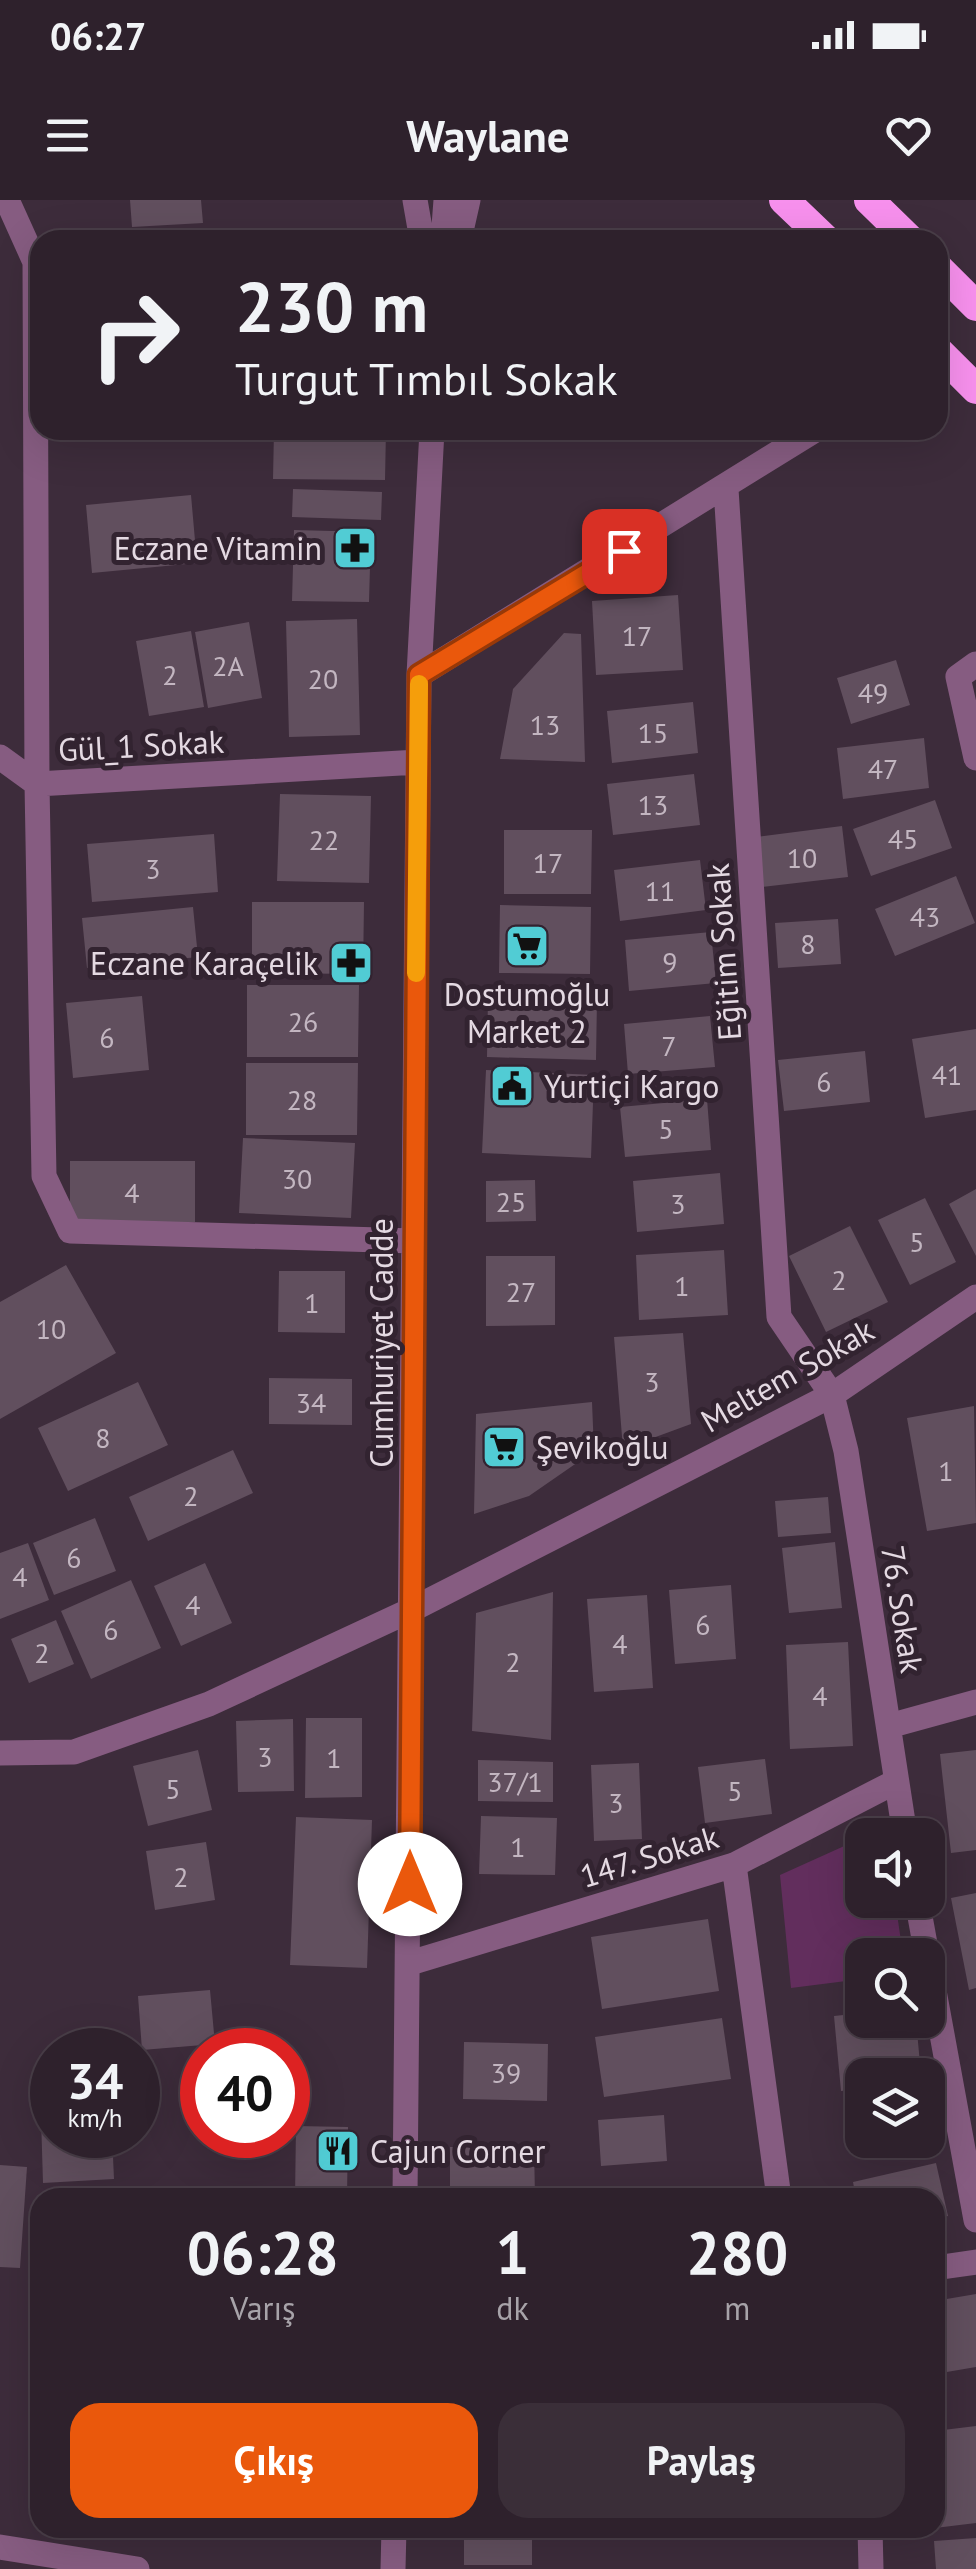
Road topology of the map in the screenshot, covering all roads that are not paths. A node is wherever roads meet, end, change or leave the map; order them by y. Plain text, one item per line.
1 (8, 200) edge
2 (415, 200) edge
3 (446, 200) edge
4 (468, 200) edge
5 (784, 200) edge
6 (869, 200) edge
7 (420, 230) edge
8 (444, 230) edge
9 (460, 230) edge
10 (816, 230) edge
11 (900, 230) edge
12 (30, 251) edge
13 (948, 278) edge
14 (976, 306) edge
15 (948, 361) edge
16 (976, 390) edge
17 (36, 440) edge
18 (431, 440) edge
19 (800, 440) edge
20 (726, 489) junction
21 (976, 664) edge
22 (419, 675) junction
23 (0, 756) edge
24 (976, 758) edge
25 (418, 762) junction
26 (38, 784) junction
27 (414, 1241) junction
28 (976, 1296) edge
29 (832, 1395) junction
30 (412, 1610) junction
31 (976, 1702) edge
32 (888, 1726) junction
33 (0, 1754) edge
34 (895, 1782) junction
35 (902, 1818) edge
36 (734, 1865) junction
37 (410, 1963) junction
38 (942, 2038) edge
39 (405, 2188) edge
40 (777, 2188) edge
41 (976, 2220) edge
42 (976, 2262) edge
43 (945, 2267) edge
44 (394, 2538) edge
45 (870, 2538) edge
46 (0, 2547) edge
47 (137, 2569) edge
48 (392, 2569) edge
49 (871, 2569) edge

1 - 12 street, Gül_1 Sokak
2 - 7 street
3 - 8 street
4 - 9 street
5 - 10 highway
6 - 11 highway
13 - 14 highway
15 - 16 highway
17 - 26 street, Gül_1 Sokak
18 - 22 street, Cumhuriyet Cadde
19 - 20 street
20 - 22 street
20 - 29 street, Eğitim Sokak
21 - 24 street
22 - 25 street, Cumhuriyet Cadde
23 - 26 street
25 - 26 street, Gül_1 Sokak
25 - 27 street, Cumhuriyet Cadde
26 - 27 street
27 - 30 street, Cumhuriyet Cadde
28 - 29 street, Meltem Sokak
29 - 30 street, Meltem Sokak
29 - 32 street, 76. Sokak
30 - 33 street, Meltem Sokak
30 - 37 street, Cumhuriyet Cadde
31 - 32 street
32 - 34 street, 76. Sokak
34 - 35 street, 76. Sokak
34 - 36 street, 147. Sokak
36 - 37 street, 147. Sokak
36 - 40 street
37 - 39 street, Cumhuriyet Cadde
38 - 41 street
42 - 43 street
44 - 48 street
45 - 49 street
46 - 47 street

